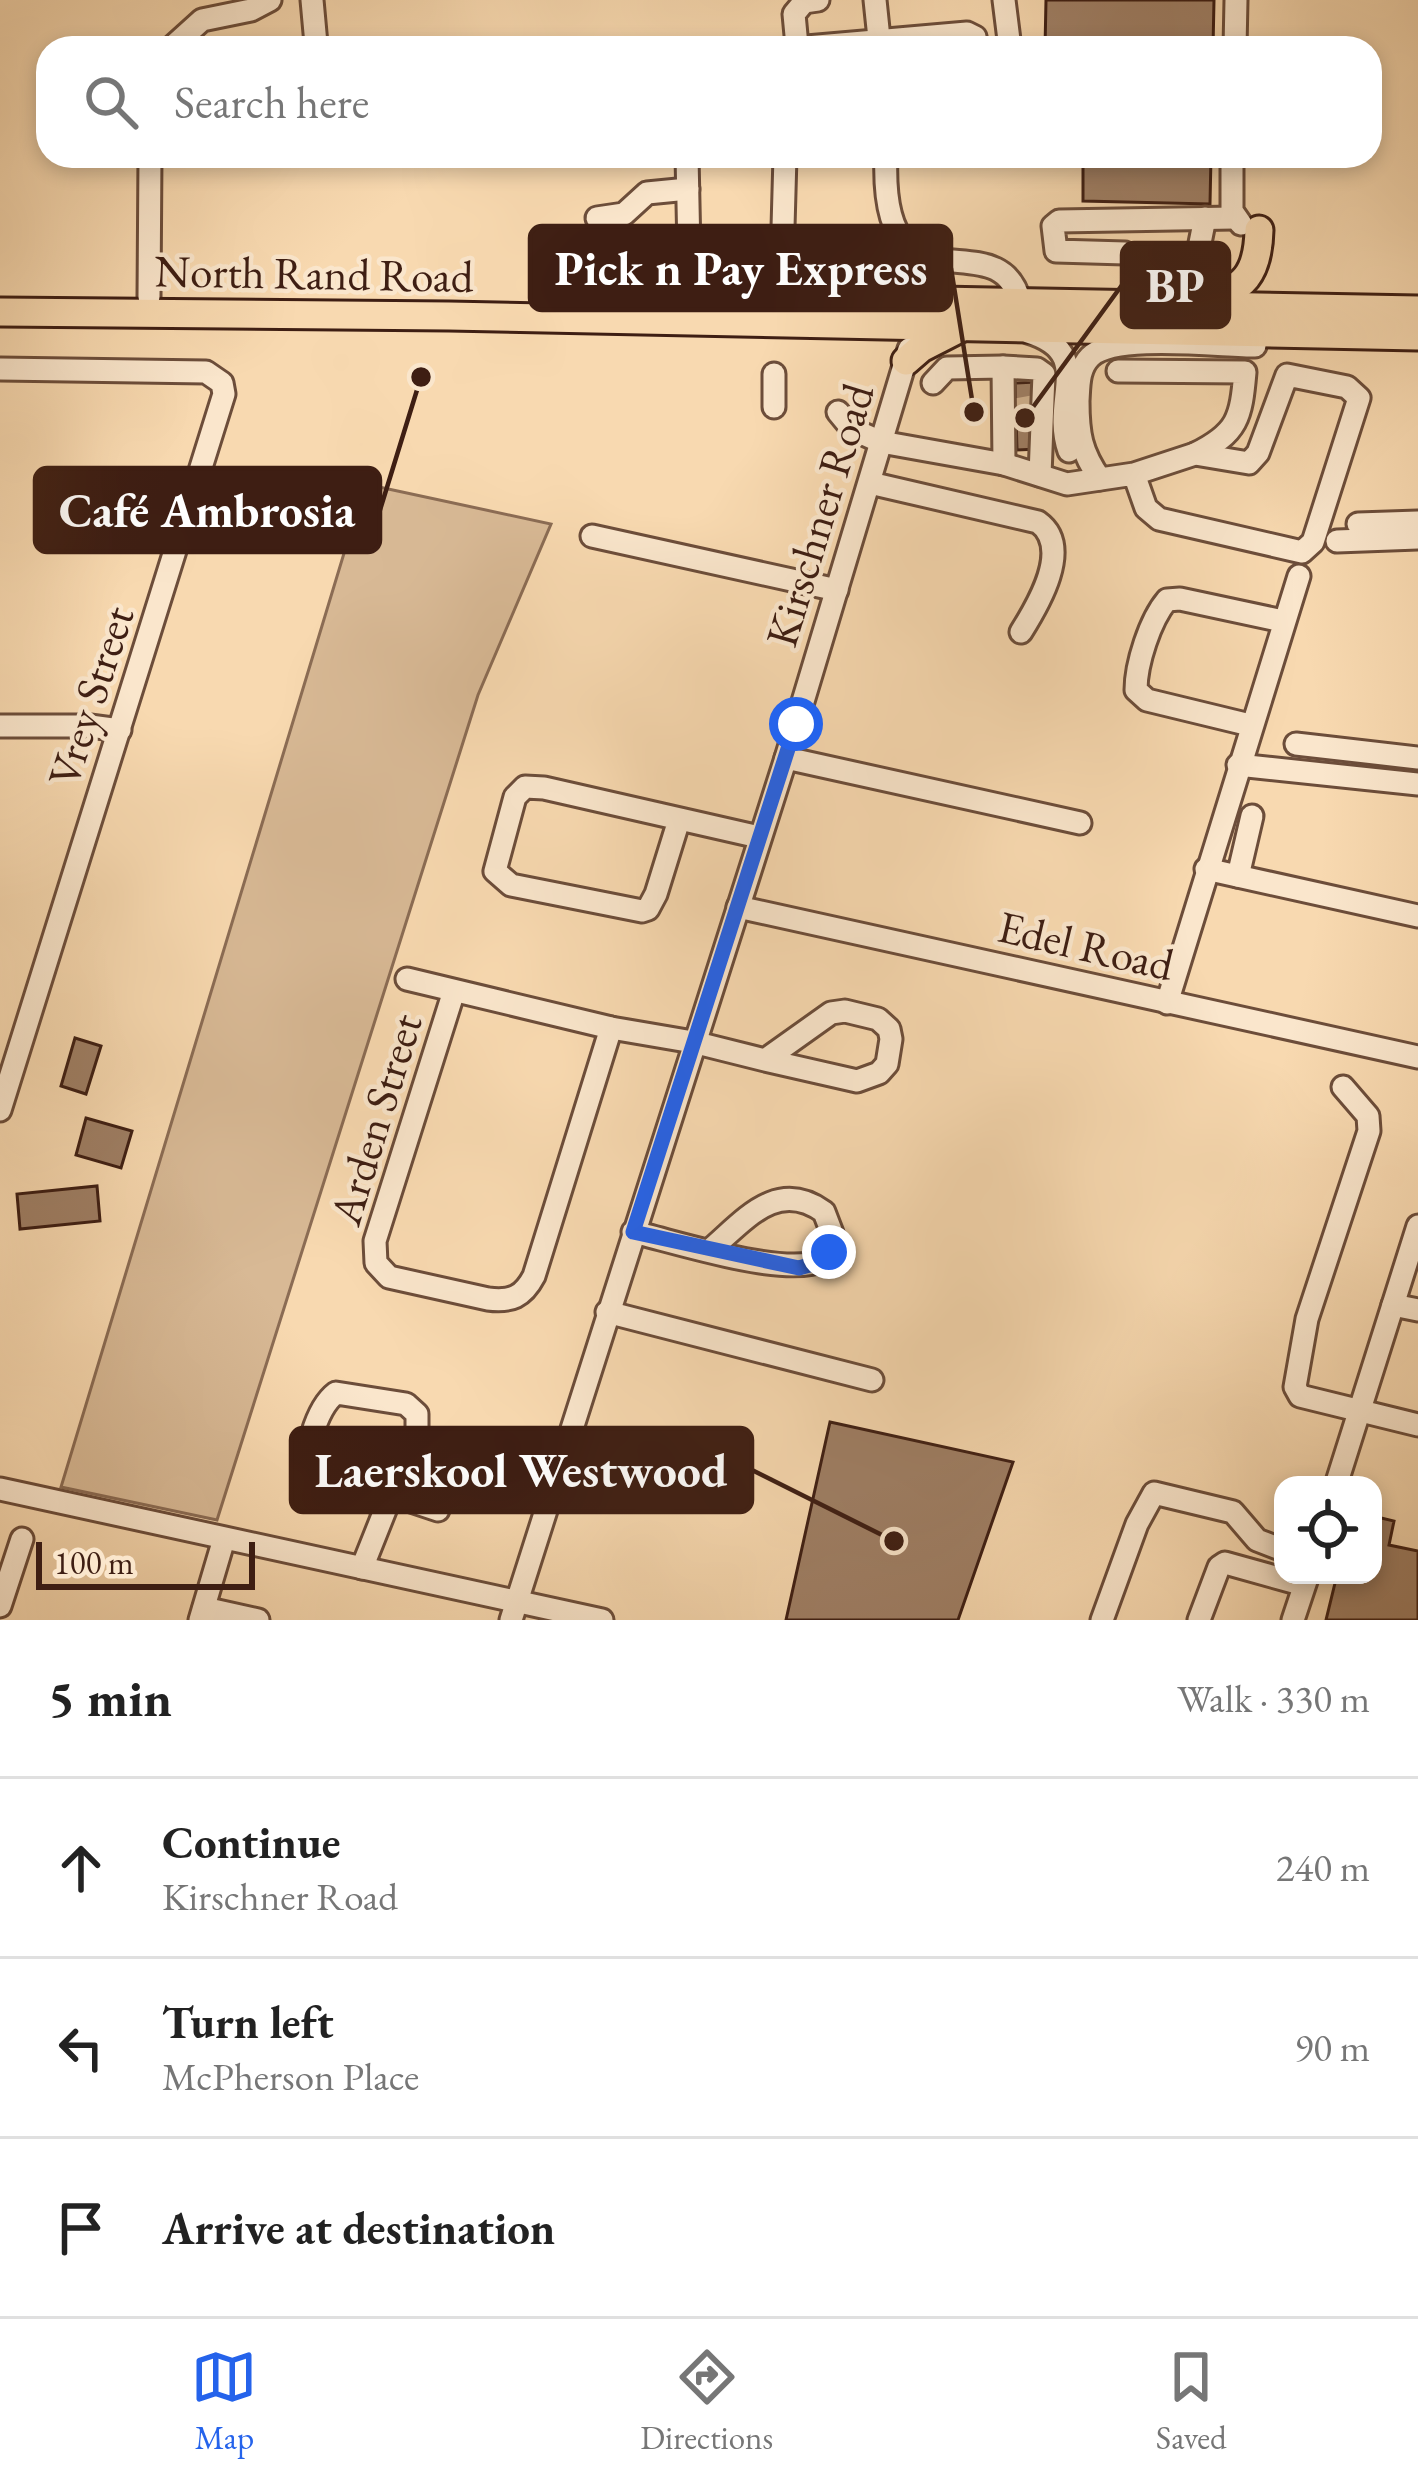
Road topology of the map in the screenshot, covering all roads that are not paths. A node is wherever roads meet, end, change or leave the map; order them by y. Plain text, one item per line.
1 (270, 0) edge
2 (312, 0) edge
3 (818, 0) edge
4 (875, 0) edge
5 (1004, 0) edge
6 (1236, 0) edge
7 (184, 36) edge
8 (315, 36) edge
9 (795, 36) edge
10 (879, 36) edge
11 (1008, 36) edge
12 (1234, 36) edge
13 (150, 168) edge
14 (687, 168) edge
15 (785, 168) edge
16 (887, 168) edge
17 (1235, 168) edge
18 (688, 189) junction
19 (597, 218) dead end
20 (1205, 218) junction
21 (1247, 224) junction
22 (1125, 253) dead end
23 (1195, 268) dead end
24 (0, 295) edge
25 (148, 297) junction
26 (1418, 297) edge
27 (695, 299) junction
28 (781, 299) junction
29 (1114, 304) junction
30 (1301, 309) junction
31 (0, 312) edge
32 (1018, 315) junction
33 (883, 324) junction
34 (914, 325) junction
35 (965, 325) junction
36 (1416, 327) edge
37 (907, 358) junction
38 (1003, 367) junction
39 (0, 369) edge
40 (1118, 371) dead end
41 (1245, 372) junction
42 (774, 374) dead end
43 (1287, 374) junction
44 (933, 383) dead end
45 (1041, 402) junction
46 (774, 407) dead end
47 (838, 412) dead end
48 (881, 442) junction
49 (1195, 454) junction
50 (1004, 464) junction
51 (1134, 474) junction
52 (1040, 475) junction
53 (1094, 481) junction
54 (870, 483) junction
55 (1418, 522) edge
56 (1358, 524) dead end
57 (592, 536) dead end
58 (1418, 538) edge
59 (1337, 541) dead end
60 (1298, 576) dead end
61 (837, 590) junction
62 (1283, 621) junction
63 (1021, 632) dead end
64 (1250, 725) junction
65 (0, 726) edge
66 (120, 730) junction
67 (1296, 744) dead end
68 (786, 758) junction
69 (1418, 758) edge
70 (1238, 765) junction
71 (1418, 784) edge
72 (1252, 816) dead end
73 (679, 820) junction
74 (1080, 823) dead end
75 (759, 837) junction
76 (1206, 868) junction
77 (1238, 876) junction
78 (738, 907) junction
79 (1418, 916) edge
80 (407, 980) dead end
81 (454, 991) junction
82 (1166, 1003) junction
83 (611, 1028) junction
84 (693, 1042) junction
85 (1418, 1057) edge
86 (765, 1060) junction
87 (4, 1086) edge
88 (1343, 1087) dead end
89 (0, 1110) edge
90 (1418, 1226) edge
91 (633, 1232) junction
92 (710, 1250) junction
93 (1393, 1304) junction
94 (1418, 1310) edge
95 (607, 1312) junction
96 (872, 1380) dead end
97 (1359, 1413) junction
98 (1418, 1426) edge
99 (1339, 1476) edge
100 (0, 1490) edge
101 (389, 1500) junction
102 (438, 1510) dead end
103 (22, 1539) dead end
104 (224, 1539) junction
105 (1274, 1547) edge
106 (362, 1568) junction
107 (1274, 1573) edge
108 (1305, 1584) edge
109 (0, 1606) edge
110 (514, 1611) edge
111 (202, 1614) edge
112 (258, 1620) edge
113 (602, 1620) edge
114 (1102, 1620) edge
115 (1198, 1620) edge
116 (1293, 1620) edge

1 - 7 street
2 - 8 street
3 - 9 street
4 - 10 street
5 - 11 street
6 - 12 street
13 - 25 street
14 - 18 street
15 - 28 street
16 - 32 street
17 - 21 street
18 - 19 street
18 - 27 street
20 - 21 street
20 - 22 street
20 - 23 street
21 - 29 main road
24 - 25 main road, North Rand Road
25 - 27 main road, North Rand Road
26 - 30 main road
27 - 28 main road, North Rand Road
27 - 34 main road
28 - 32 main road, North Rand Road
29 - 30 main road, North Rand Road
29 - 32 main road, North Rand Road
30 - 36 main road, North Rand Road
31 - 33 main road, North Rand Road
32 - 35 main road, North Rand Road
32 - 36 main road, North Rand Road
32 - 45 street
33 - 34 main road, North Rand Road
33 - 37 main road
34 - 35 main road, North Rand Road
34 - 37 street, Kirschner Road
35 - 37 main road
36 - 45 street
37 - 48 street, Kirschner Road
38 - 44 street
38 - 45 street
38 - 45 street
39 - 66 street, Vrey Street
40 - 41 street
41 - 43 street
41 - 49 street
42 - 46 street
43 - 49 street
43 - 51 street
45 - 50 street
45 - 52 street
45 - 53 street
47 - 48 street
48 - 50 street
48 - 54 street, Kirschner Road
49 - 51 street
50 - 52 street
51 - 53 street
52 - 53 street
54 - 61 street, Kirschner Road
54 - 63 street
55 - 56 street
57 - 61 street
58 - 59 street
60 - 62 street
61 - 68 street, Kirschner Road
62 - 64 street
62 - 64 street
64 - 70 street
65 - 66 street
66 - 87 street, Vrey Street
67 - 69 street
68 - 74 street
68 - 75 street, Kirschner Road
70 - 71 street
70 - 76 street
72 - 77 street
73 - 73 street
73 - 75 street
75 - 78 street, Kirschner Road
76 - 77 street
76 - 82 street
77 - 79 street
78 - 82 street, Edel Road
78 - 84 street, Kirschner Road
80 - 81 street, Arden Street
81 - 83 street, Arden Street
81 - 83 street, Arden Street
82 - 85 street, Edel Road
83 - 84 street, Arden Street
84 - 86 street, Arden Street
84 - 91 street, Kirschner Road
86 - 86 street, Arden Street
87 - 89 street, Vrey Street
88 - 97 street
90 - 93 street
91 - 92 street
91 - 95 street, Kirschner Road
92 - 92 street
93 - 94 street
93 - 97 street
95 - 96 street
95 - 110 street, Kirschner Road
97 - 98 street
97 - 99 street
100 - 104 street
101 - 101 street
101 - 102 street
101 - 106 street
103 - 109 street
104 - 106 street
104 - 111 street
105 - 114 street
106 - 110 street
107 - 115 street
108 - 116 street
110 - 113 street
111 - 112 street

